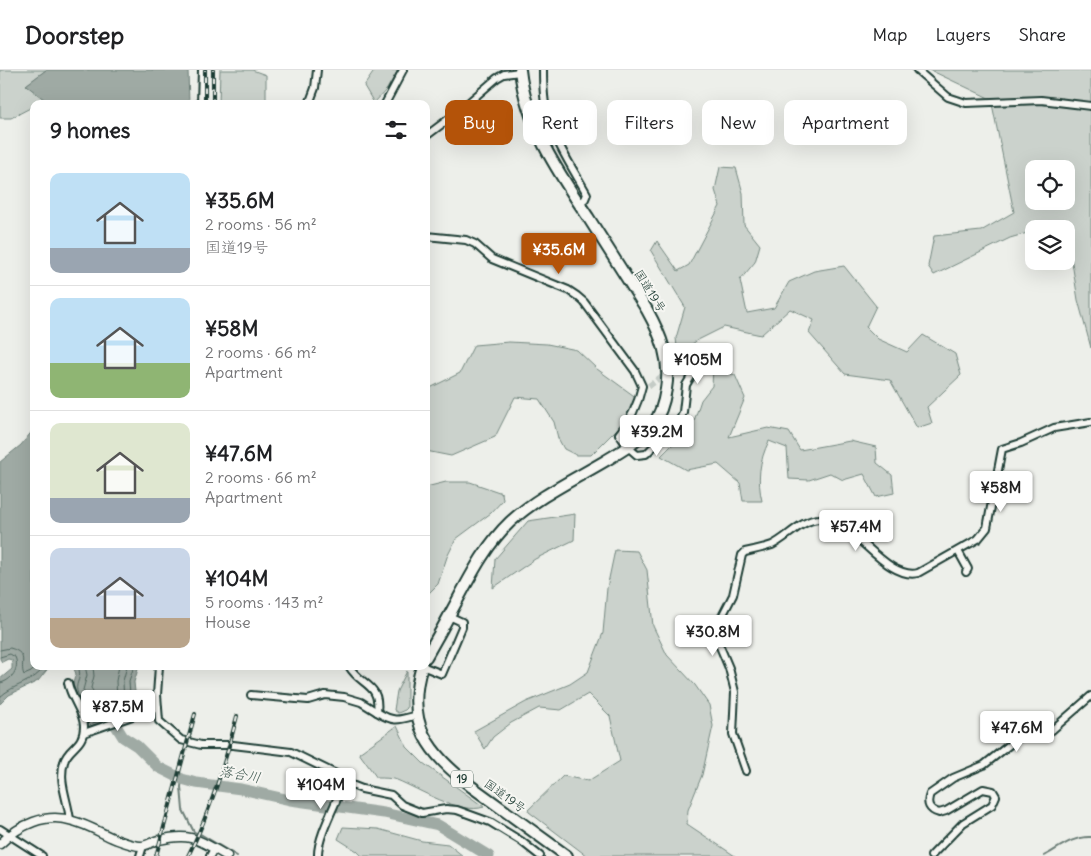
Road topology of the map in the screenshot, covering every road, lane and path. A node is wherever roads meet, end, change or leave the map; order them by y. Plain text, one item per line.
1 (202, 70) edge
2 (317, 70) edge
3 (403, 70) edge
4 (543, 70) edge
5 (917, 70) edge
6 (520, 71) edge
7 (201, 100) edge
8 (310, 100) edge
9 (387, 100) edge
10 (1091, 106) edge
11 (430, 133) edge
12 (579, 204) junction
13 (430, 236) edge
14 (677, 365) tunnel mouth
15 (1091, 422) edge
16 (628, 447) junction
17 (958, 550) junction
18 (966, 572) dead end
19 (450, 616) junction
20 (430, 650) edge
21 (430, 669) edge
22 (159, 670) edge
23 (351, 670) edge
24 (421, 670) edge
25 (68, 683) dead end
26 (252, 696) dead end
27 (1091, 696) edge
28 (158, 707) junction
29 (377, 712) junction
30 (417, 715) junction
31 (84, 733) junction
32 (746, 771) dead end
33 (343, 785) junction
34 (70, 820) junction
35 (0, 829) edge
36 (10, 834) junction
37 (0, 844) edge
38 (143, 846) junction
39 (214, 848) junction
40 (42, 856) edge
41 (140, 856) edge
42 (210, 856) edge
43 (227, 856) edge
44 (318, 856) edge
45 (540, 856) edge
46 (567, 856) edge
47 (931, 856) edge

1 - 7 street
2 - 8 street
3 - 9 street
4 - 12 street
5 - 10 street
6 - 11 street
6 - 12 highway, 国道19号
12 - 16 highway, 国道19号
13 - 16 street
14 - 16 street
15 - 17 street
16 - 19 highway, 国道19号
17 - 18 street
17 - 32 street
19 - 20 highway, 国道19号
19 - 21 street
22 - 28 street
23 - 29 street
24 - 30 highway, 国道19号 / 19
25 - 31 street
26 - 29 street
27 - 47 street
28 - 31 street
28 - 33 street
29 - 30 street
30 - 46 highway, 国道19号 / 19
31 - 34 street
33 - 44 street
33 - 45 street
34 - 36 street
34 - 38 street
35 - 36 street
36 - 37 street
36 - 40 street
38 - 39 street
38 - 41 street
39 - 42 street
39 - 43 street

